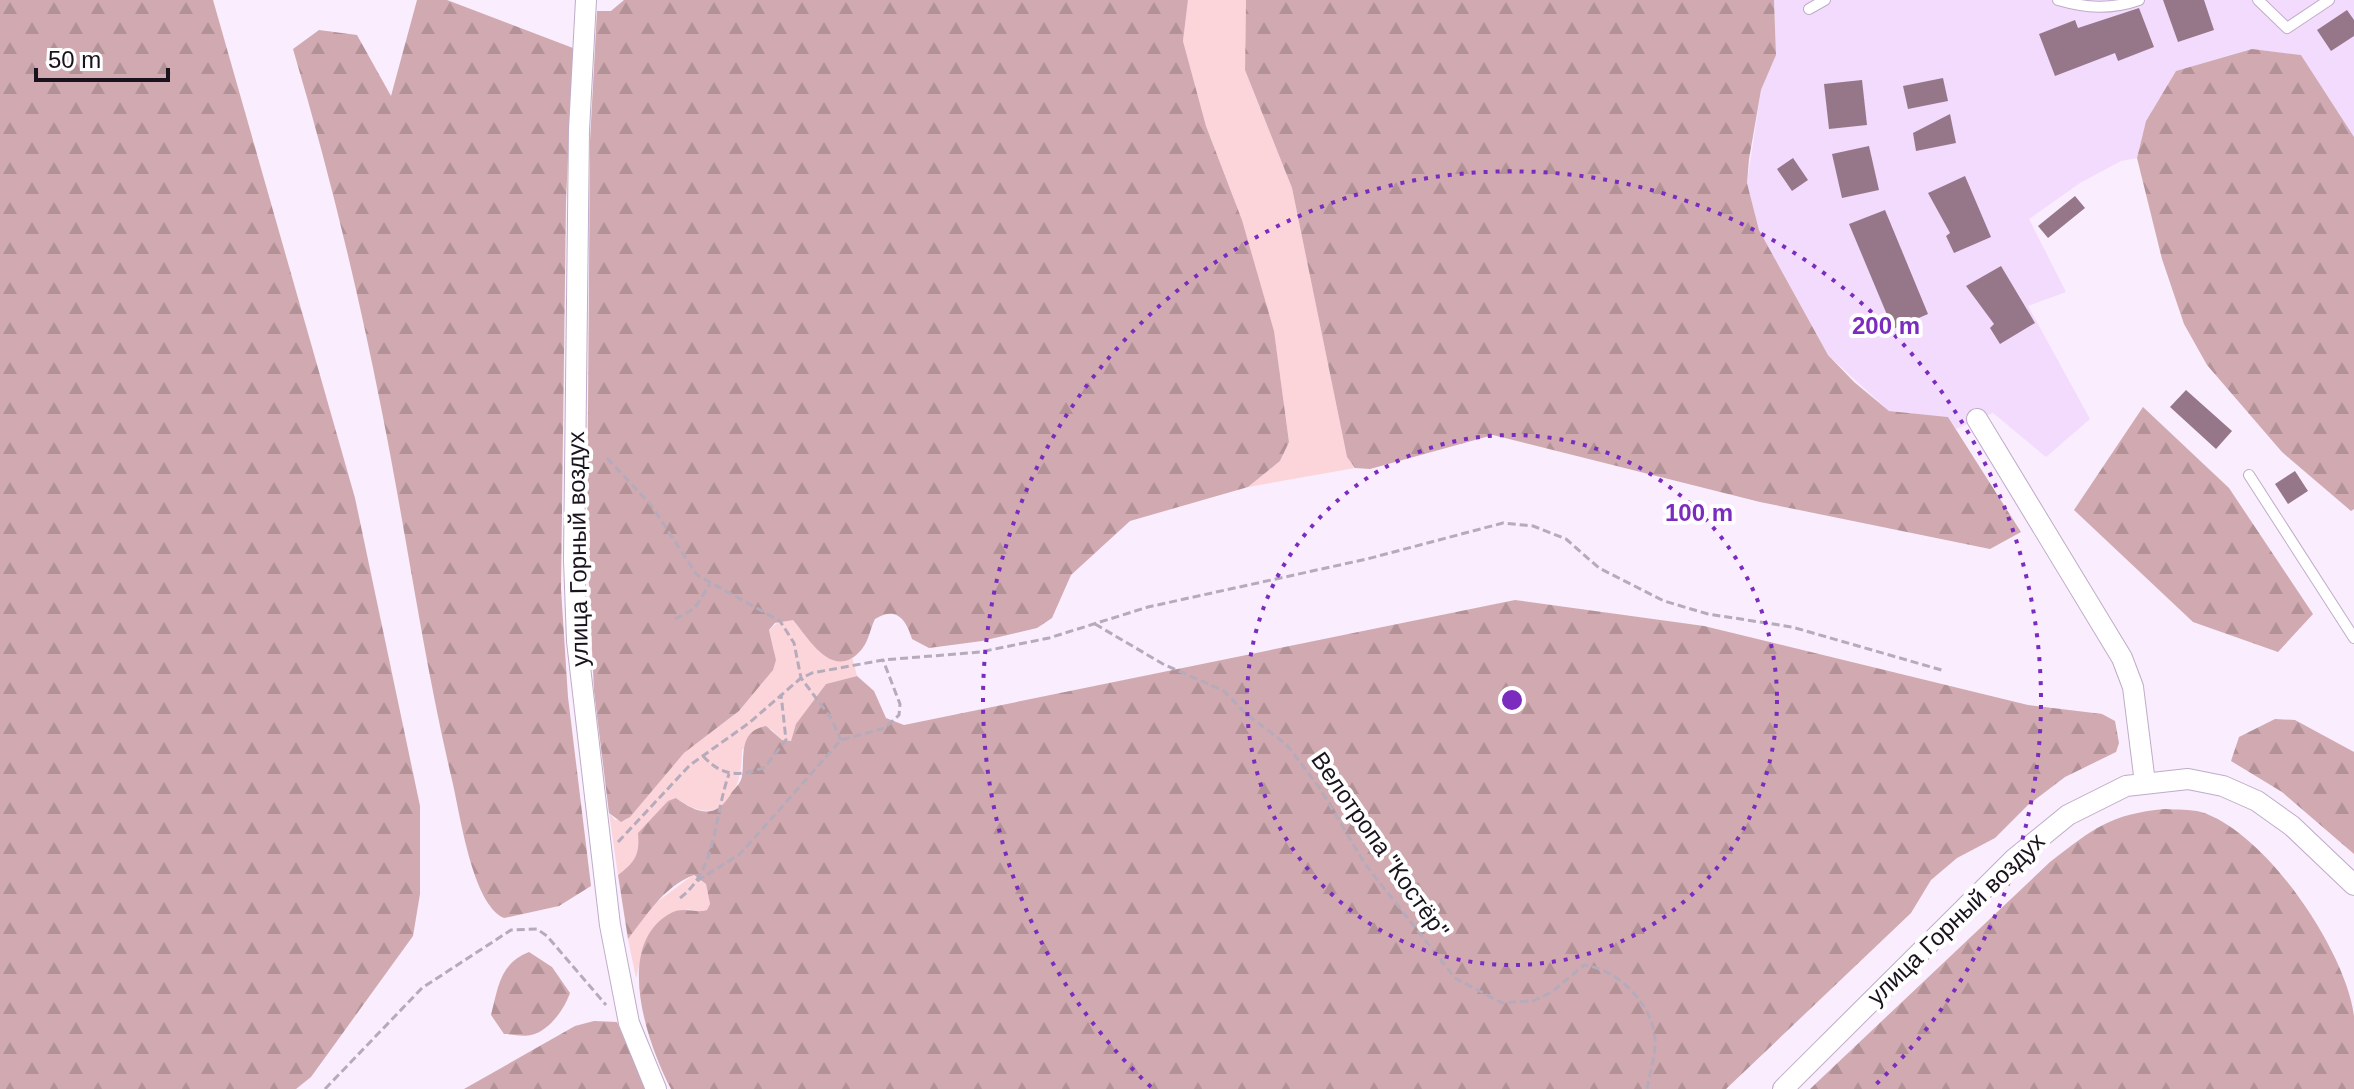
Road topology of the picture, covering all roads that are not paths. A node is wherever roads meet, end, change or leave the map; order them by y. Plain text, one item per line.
1 (586, 0) edge
2 (1825, 0) edge
3 (2058, 0) edge
4 (2139, 0) edge
5 (2258, 0) edge
6 (2329, 0) edge
7 (1809, 9) dead end
8 (1977, 419) dead end
9 (2249, 475) dead end
10 (2354, 638) edge
11 (2145, 783) junction
12 (2354, 885) edge
13 (656, 1089) edge
14 (1783, 1089) edge

1 - 13 street, улица Горный воздух
2 - 7 lane
3 - 4 lane
5 - 6 lane
8 - 11 street
9 - 10 lane
11 - 12 street, улица Горный воздух
11 - 14 street, улица Горный воздух

